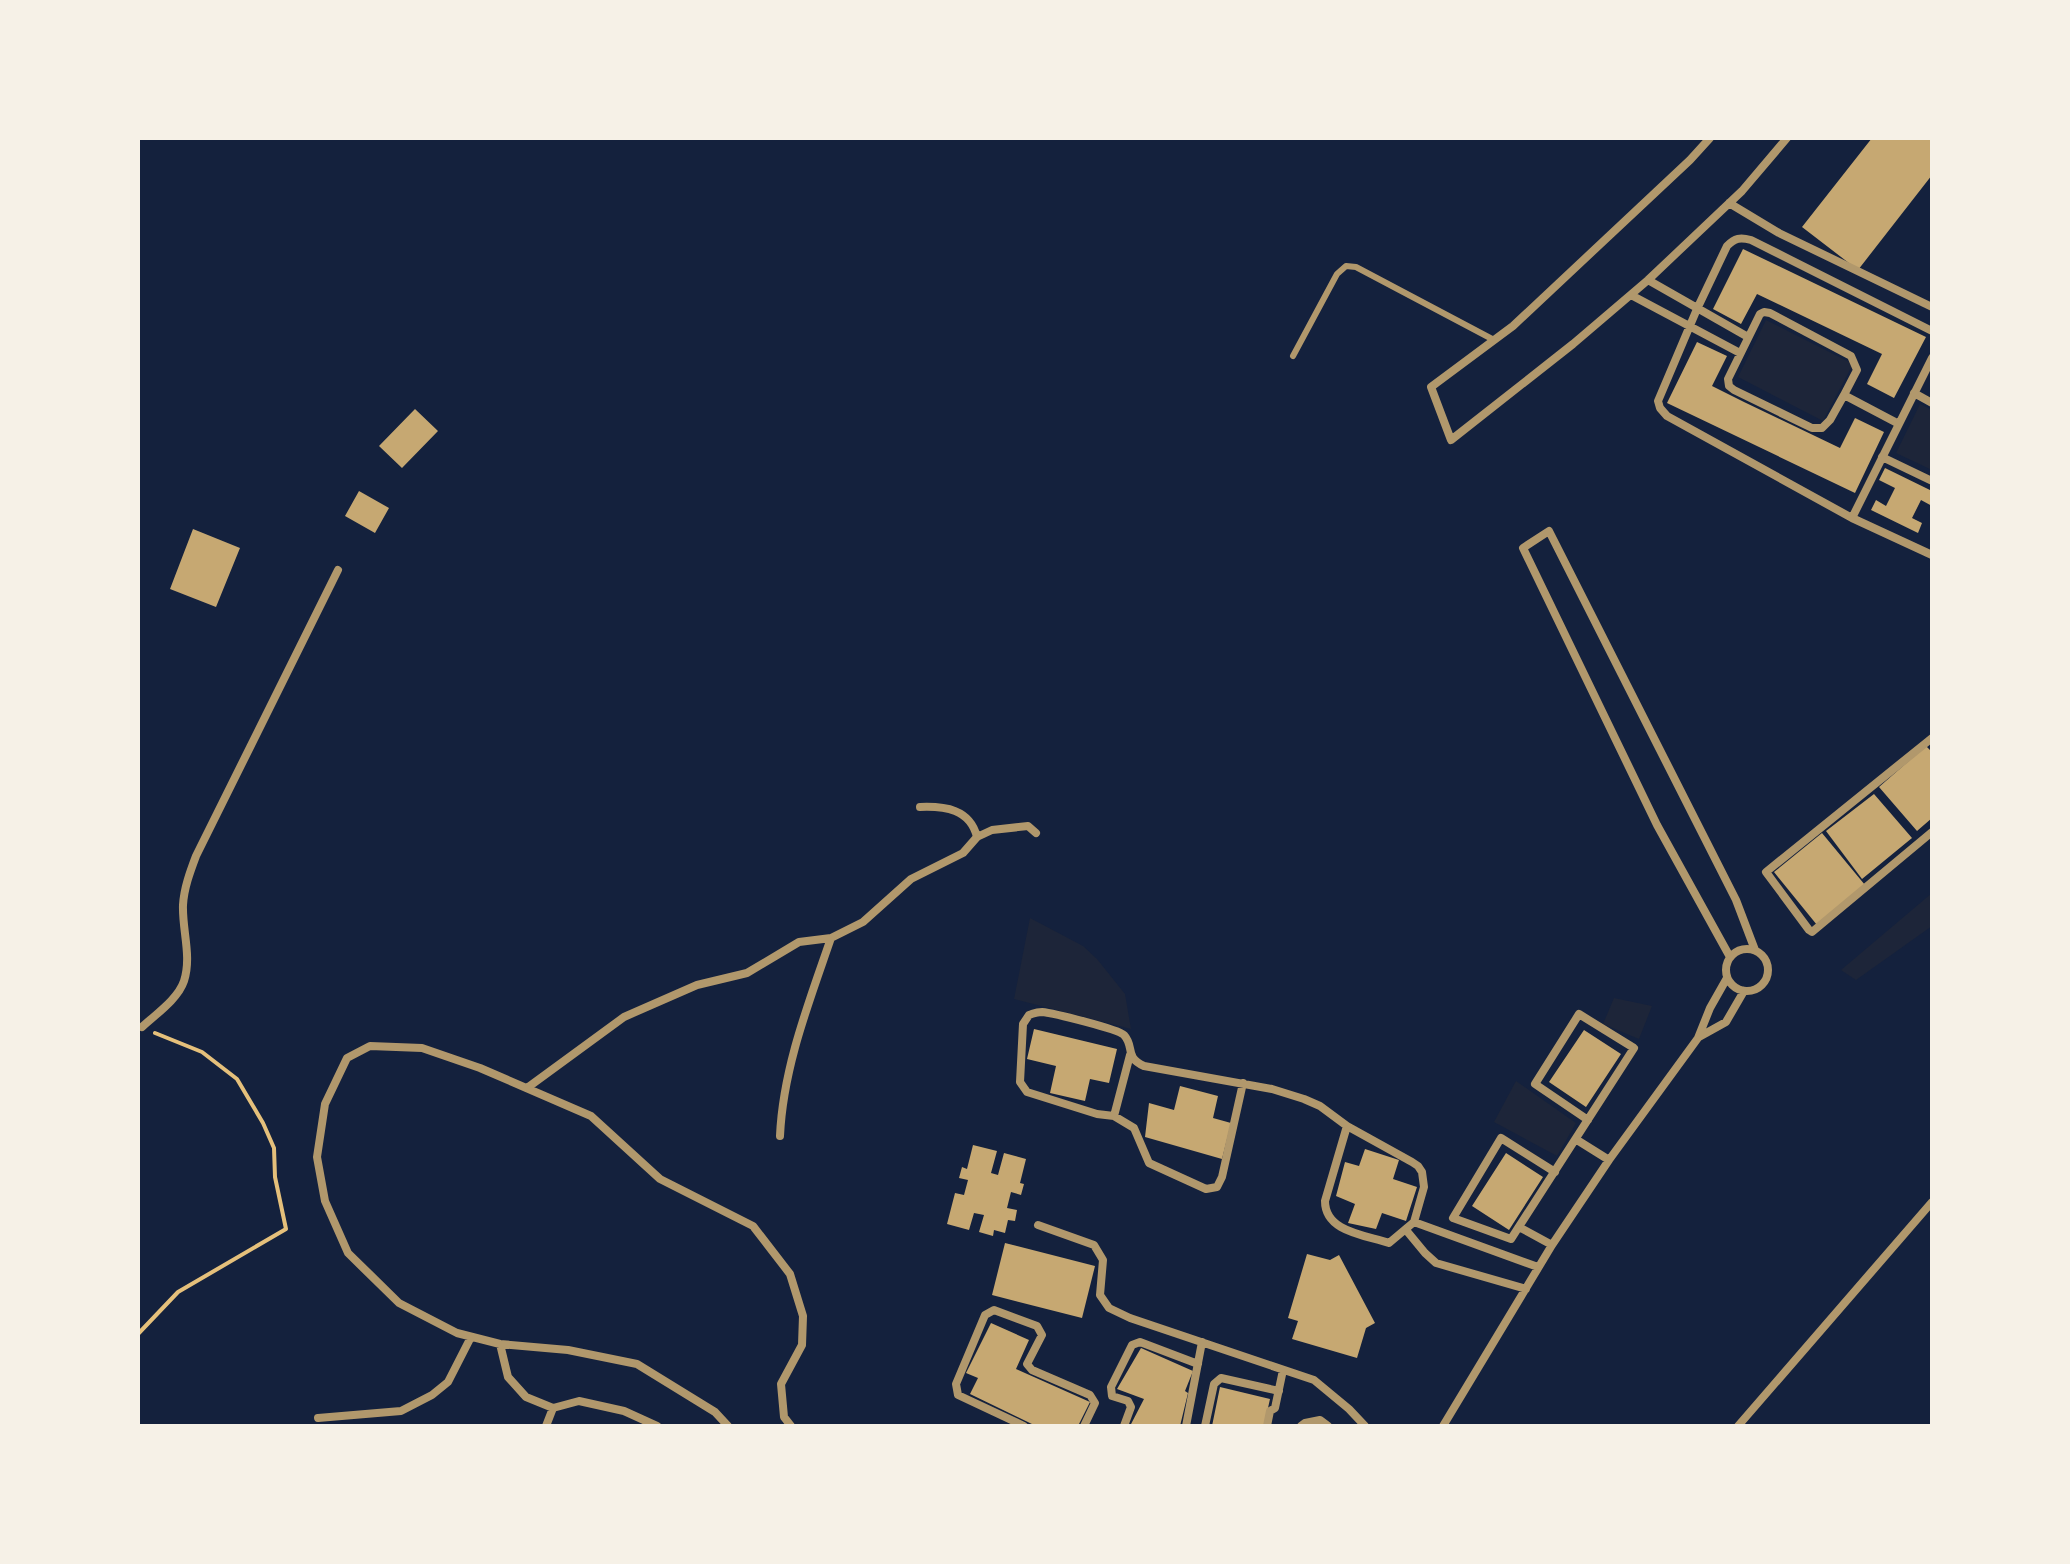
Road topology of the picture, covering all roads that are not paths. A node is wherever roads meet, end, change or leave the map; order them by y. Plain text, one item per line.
1 (1710, 138) edge
2 (1787, 138) edge
3 (1729, 203) junction
4 (1648, 280) junction
5 (1631, 295) junction
6 (1932, 307) edge
7 (1697, 309) junction
8 (1690, 327) junction
9 (1932, 331) edge
10 (1748, 337) junction
11 (1494, 340) junction
12 (1740, 353) junction
13 (1293, 356) dead end
14 (1932, 358) edge
15 (1914, 393) junction
16 (1844, 395) junction
17 (1932, 403) edge
18 (1899, 424) junction
19 (1882, 457) junction
20 (1932, 481) edge
21 (1852, 518) junction
22 (1932, 555) edge
23 (338, 570) dead end
24 (1931, 741) edge
25 (920, 807) dead end
26 (1932, 832) edge
27 (1036, 833) dead end
28 (977, 837) junction
29 (831, 938) junction
30 (1755, 950) junction
31 (1730, 957) junction
32 (1727, 978) junction
33 (1744, 991) junction
34 (142, 1027) road end
35 (1698, 1038) junction
36 (1130, 1055) junction
37 (1243, 1083) junction
38 (527, 1088) junction
39 (1114, 1116) junction
40 (1588, 1120) junction
41 (1347, 1126) junction
42 (780, 1136) dead end
43 (1577, 1140) junction
44 (1609, 1160) junction
45 (1555, 1172) junction
46 (1932, 1202) edge
47 (1414, 1222) junction
48 (1038, 1225) dead end
49 (1519, 1227) junction
50 (1406, 1230) junction
51 (1552, 1245) junction
52 (1538, 1267) junction
53 (1526, 1289) junction
54 (471, 1337) junction
55 (1202, 1342) junction
56 (500, 1344) junction
57 (1198, 1364) junction
58 (1283, 1370) junction
59 (1279, 1391) junction
60 (553, 1408) junction
61 (318, 1418) dead end
62 (546, 1426) edge
63 (657, 1426) edge
64 (728, 1426) edge
65 (791, 1426) edge
66 (1024, 1426) edge
67 (1084, 1426) edge
68 (1124, 1426) edge
69 (1186, 1426) edge
70 (1205, 1426) edge
71 (1267, 1426) edge
72 (1301, 1426) edge
73 (1328, 1426) edge
74 (1365, 1426) edge
75 (1443, 1426) edge
76 (1738, 1426) edge

1 - 11 street
2 - 3 street
3 - 4 street
3 - 6 street
4 - 5 street
4 - 7 street
5 - 8 street
5 - 11 street
7 - 8 street
7 - 9 street
7 - 10 street
8 - 12 street
8 - 21 street
10 - 12 street
10 - 16 street
11 - 13 lane
12 - 16 street
14 - 15 street
15 - 17 street
15 - 18 street
16 - 18 street
18 - 19 street
19 - 20 street
19 - 21 street
21 - 22 street
23 - 34 street
24 - 26 street
25 - 28 street
27 - 28 street
28 - 29 street
29 - 38 street
29 - 42 street
30 - 31 street
30 - 31 street
30 - 33 street
31 - 32 street
32 - 33 street
32 - 35 street
33 - 35 street
35 - 44 street
36 - 37 street
36 - 39 street
36 - 39 street
37 - 39 street
37 - 41 street
38 - 54 street
38 - 65 street
40 - 40 street
40 - 43 street
41 - 47 street
41 - 50 street
43 - 44 street
43 - 45 street
44 - 51 street
45 - 49 street
45 - 49 street
46 - 76 street
47 - 50 street
47 - 52 street
48 - 55 street
49 - 51 street
50 - 53 street
51 - 52 street
52 - 53 street
53 - 75 street
54 - 56 street
54 - 61 street
55 - 57 street
55 - 58 street
56 - 60 street
56 - 64 street
57 - 68 street
57 - 69 street
58 - 59 street
58 - 74 street
59 - 70 street
59 - 71 street
60 - 62 street
60 - 63 street
66 - 67 street
72 - 73 street

